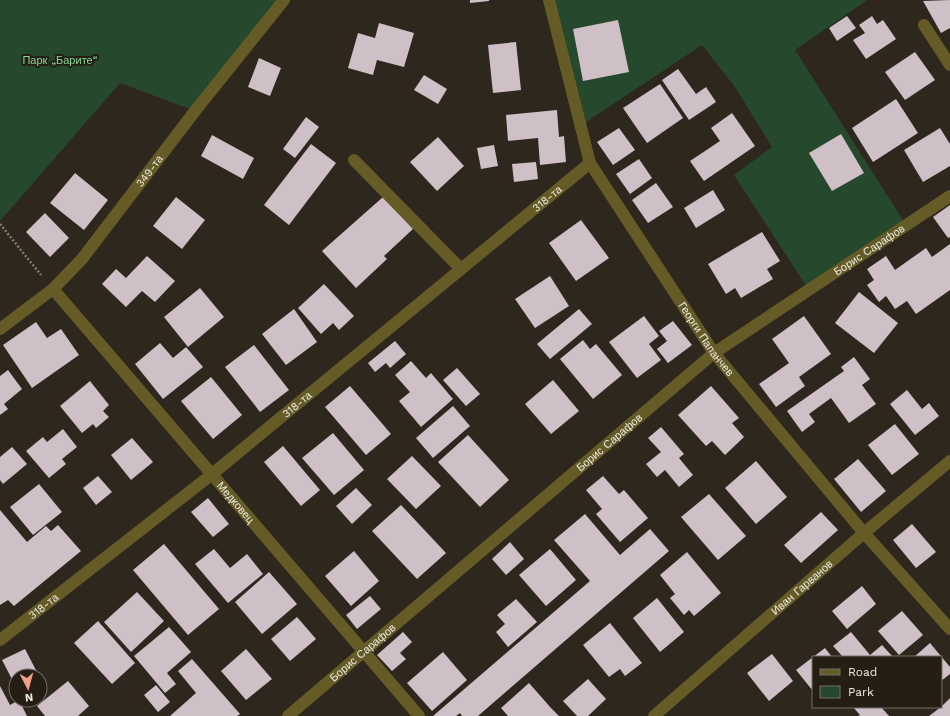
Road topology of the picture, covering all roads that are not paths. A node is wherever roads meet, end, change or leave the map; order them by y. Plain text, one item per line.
1 (284, 0) edge
2 (549, 0) edge
3 (924, 25) dead end
4 (950, 65) edge
5 (354, 160) dead end
6 (590, 163) junction
7 (950, 196) edge
8 (461, 269) junction
9 (53, 290) junction
10 (0, 329) edge
11 (714, 353) junction
12 (950, 460) edge
13 (211, 475) junction
14 (864, 533) junction
15 (950, 629) edge
16 (0, 640) edge
17 (364, 652) junction
18 (288, 716) edge
19 (419, 716) edge
20 (654, 716) edge

1 - 9 street, 349-та
2 - 6 street, Георги Папанчев
3 - 4 street
5 - 8 street
6 - 8 street, 318-та
6 - 11 street, Георги Папанчев
7 - 11 street, Борис Сарафов
8 - 13 street, 318-та
9 - 10 street, 349-та
9 - 13 street, Медковец
11 - 14 street, Георги Папанчев
11 - 17 street, Борис Сарафов
12 - 14 street, Иван Гарванов
13 - 16 street, 318-та
13 - 17 street, Медковец
14 - 15 street, Георги Папанчев
14 - 20 street, Иван Гарванов
17 - 18 street, Борис Сарафов
17 - 19 street, Медковец

